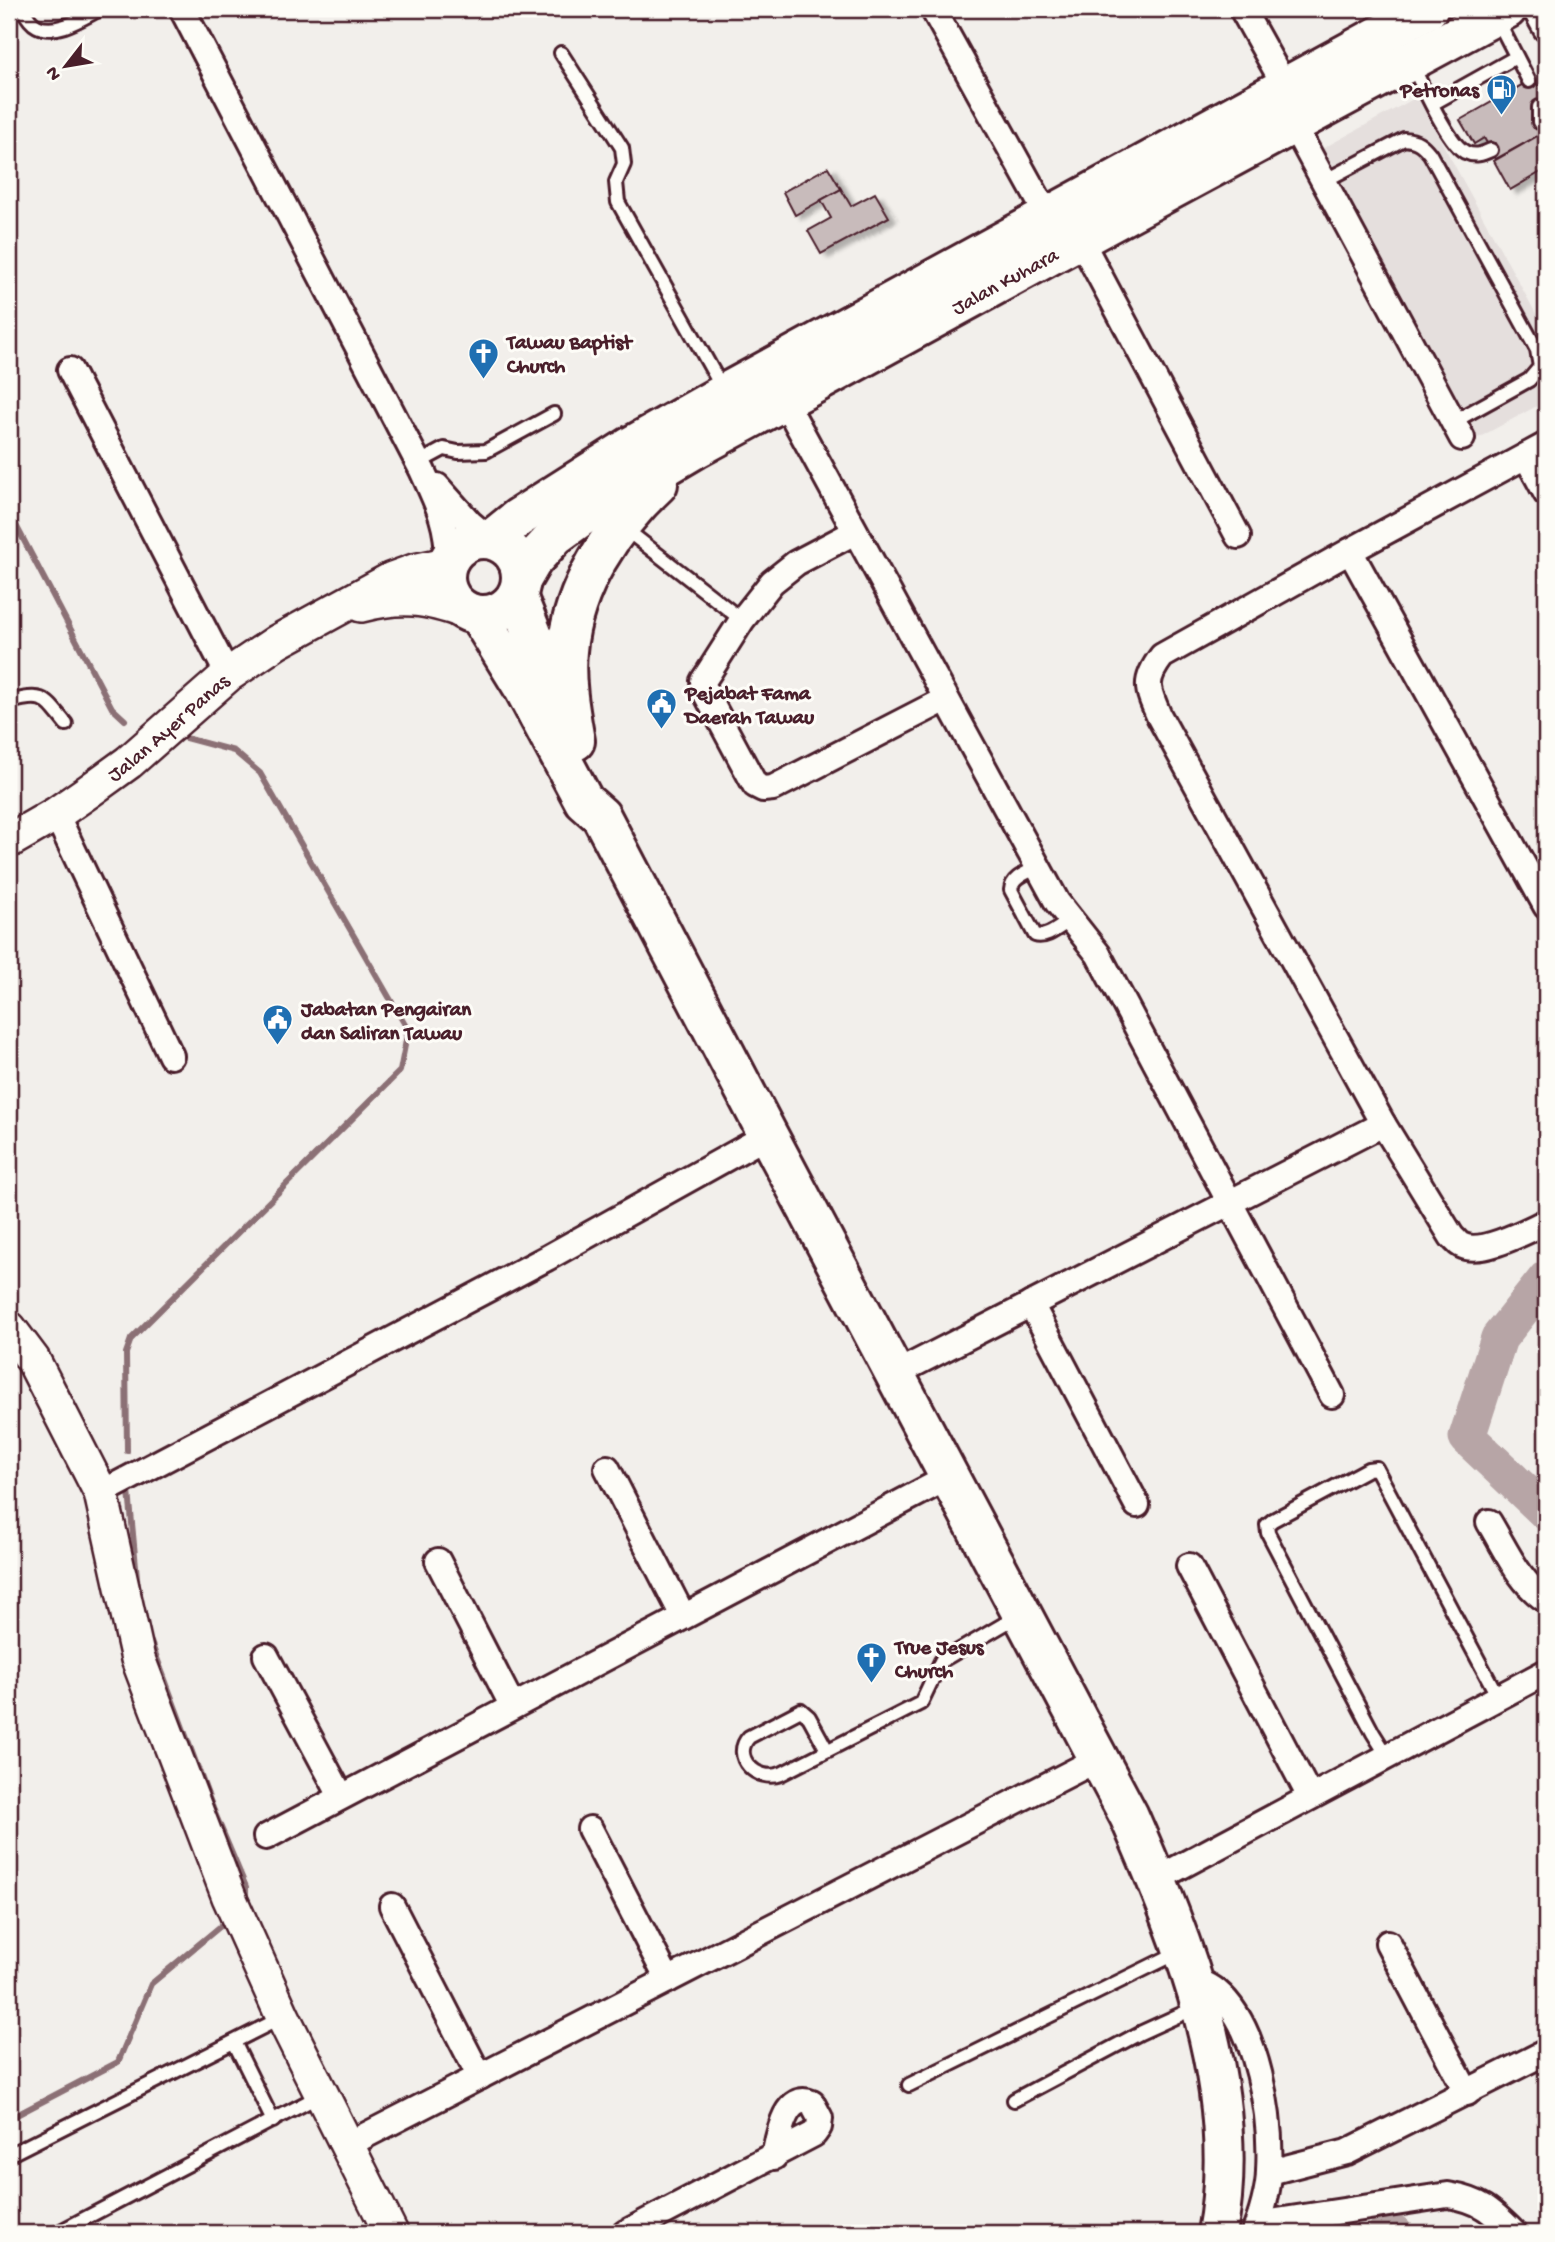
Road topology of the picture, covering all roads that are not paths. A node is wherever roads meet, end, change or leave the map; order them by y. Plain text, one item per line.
1 (23, 9) edge
2 (100, 9) edge
3 (182, 9) edge
4 (933, 9) edge
5 (1242, 9) edge
6 (1428, 9) edge
7 (1535, 9) edge
8 (1501, 12) edge
9 (1546, 29) edge
10 (561, 53) dead end
11 (1516, 57) junction
12 (1410, 61) junction
13 (1529, 81) dead end
14 (1285, 86) junction
15 (1432, 104) junction
16 (1539, 107) dead end
17 (1539, 122) dead end
18 (1293, 124) junction
19 (1491, 150) dead end
20 (1324, 181) junction
21 (1047, 215) junction
22 (1080, 239) junction
23 (70, 370) dead end
24 (724, 393) junction
25 (784, 400) junction
26 (554, 414) dead end
27 (1458, 430) joint
28 (695, 449) junction
29 (1536, 450) edge
30 (420, 466) junction
31 (1546, 493) edge
32 (621, 526) junction
33 (855, 532) junction
34 (1238, 536) dead end
35 (490, 539) junction
36 (1350, 551) junction
37 (448, 562) junction
38 (520, 588) junction
39 (328, 614) junction
40 (473, 614) junction
41 (742, 620) junction
42 (228, 675) junction
43 (946, 699) junction
44 (9, 702) edge
45 (66, 724) dead end
46 (575, 741) junction
47 (56, 814) junction
48 (601, 816) junction
49 (9, 841) edge
50 (1038, 867) junction
51 (1546, 906) edge
52 (1071, 920) junction
53 (171, 1056) dead end
54 (1383, 1124) junction
55 (768, 1135) junction
56 (1230, 1202) junction
57 (1546, 1222) edge
58 (1031, 1304) junction
59 (9, 1328) edge
60 (895, 1374) junction
61 (1332, 1395) dead end
62 (607, 1468) dead end
63 (949, 1477) junction
64 (102, 1493) junction
65 (1137, 1505) dead end
66 (1489, 1522) dead end
67 (438, 1561) dead end
68 (1189, 1566) dead end
69 (1546, 1600) edge
70 (1021, 1614) junction
71 (683, 1616) junction
72 (266, 1656) dead end
73 (1546, 1672) edge
74 (1498, 1697) junction
75 (512, 1705) junction
76 (827, 1750) junction
77 (1388, 1756) junction
78 (1098, 1759) junction
79 (341, 1796) junction
80 (1310, 1797) junction
81 (590, 1829) dead end
82 (266, 1837) dead end
83 (1157, 1879) junction
84 (392, 1906) dead end
85 (1388, 1944) dead end
86 (1192, 1978) junction
87 (668, 1980) junction
88 (283, 2017) junction
89 (234, 2042) junction
90 (1546, 2052) edge
91 (480, 2077) junction
92 (909, 2085) dead end
93 (1467, 2093) junction
94 (321, 2095) junction
95 (1014, 2100) dead end
96 (273, 2121) junction
97 (347, 2145) junction
98 (9, 2155) edge
99 (774, 2157) dead end
100 (1269, 2172) junction
101 (1256, 2229) edge
102 (57, 2233) edge
103 (391, 2233) edge
104 (625, 2233) edge
105 (1217, 2233) edge
106 (1514, 2233) edge

1 - 2 lane
3 - 30 street
4 - 21 street
5 - 14 street
6 - 14 main road, Jalan Kuhara
7 - 9 street
8 - 11 lane
8 - 12 main road, Jalan Kuhara
10 - 24 lane
11 - 13 lane
11 - 15 lane
12 - 15 lane
12 - 18 main road, Jalan Kuhara
14 - 21 main road, Jalan Kuhara
15 - 19 lane
16 - 17 lane
18 - 20 street
18 - 22 main road, Jalan Kuhara
20 - 27 street
20 - 27 lane
21 - 24 main road, Jalan Kuhara
22 - 25 main road, Jalan Kuhara
22 - 34 street
23 - 42 street
24 - 35 main road, Jalan Kuhara
25 - 28 main road, Jalan Kuhara
25 - 33 street
26 - 30 lane
28 - 32 main road
28 - 38 main road, Jalan Kuhara
29 - 31 street
29 - 36 street
30 - 35 street
30 - 37 street
32 - 41 lane
32 - 46 main road
33 - 41 street
33 - 43 street
35 - 37 main road
35 - 38 main road
36 - 51 street
36 - 54 street
37 - 39 street, Jalan Ayer Panas
37 - 40 main road
38 - 40 main road
38 - 46 main road
39 - 40 street, Jalan Ayer Panas
39 - 42 street, Jalan Ayer Panas
40 - 48 main road
41 - 43 street
42 - 47 street, Jalan Ayer Panas
43 - 50 street
44 - 45 lane
46 - 48 main road
47 - 49 street, Jalan Ayer Panas
47 - 53 street
48 - 55 main road
50 - 52 street
50 - 52 lane
52 - 56 street
54 - 56 street
54 - 57 street
55 - 60 main road
55 - 64 street
56 - 58 street
56 - 61 street
58 - 60 street
58 - 65 street
59 - 64 street
60 - 63 main road
62 - 71 street
63 - 70 main road
63 - 71 street
64 - 88 street
66 - 69 street
67 - 75 street
68 - 80 street
70 - 76 lane
70 - 78 main road
71 - 75 street
72 - 79 street
73 - 74 street
74 - 77 street
74 - 77 lane
75 - 79 street
76 - 76 lane
77 - 80 street
78 - 83 main road
78 - 87 street
79 - 82 street
80 - 83 street
81 - 87 street
83 - 86 main road
84 - 91 street
85 - 93 street
86 - 92 lane
86 - 95 lane
86 - 100 street
86 - 105 main road
87 - 91 street
88 - 89 lane
88 - 94 street
89 - 96 lane
89 - 98 lane
90 - 93 street
91 - 97 street
93 - 100 street
94 - 96 lane
94 - 97 street
96 - 102 lane
97 - 103 street
99 - 104 street
100 - 101 street
101 - 106 street

